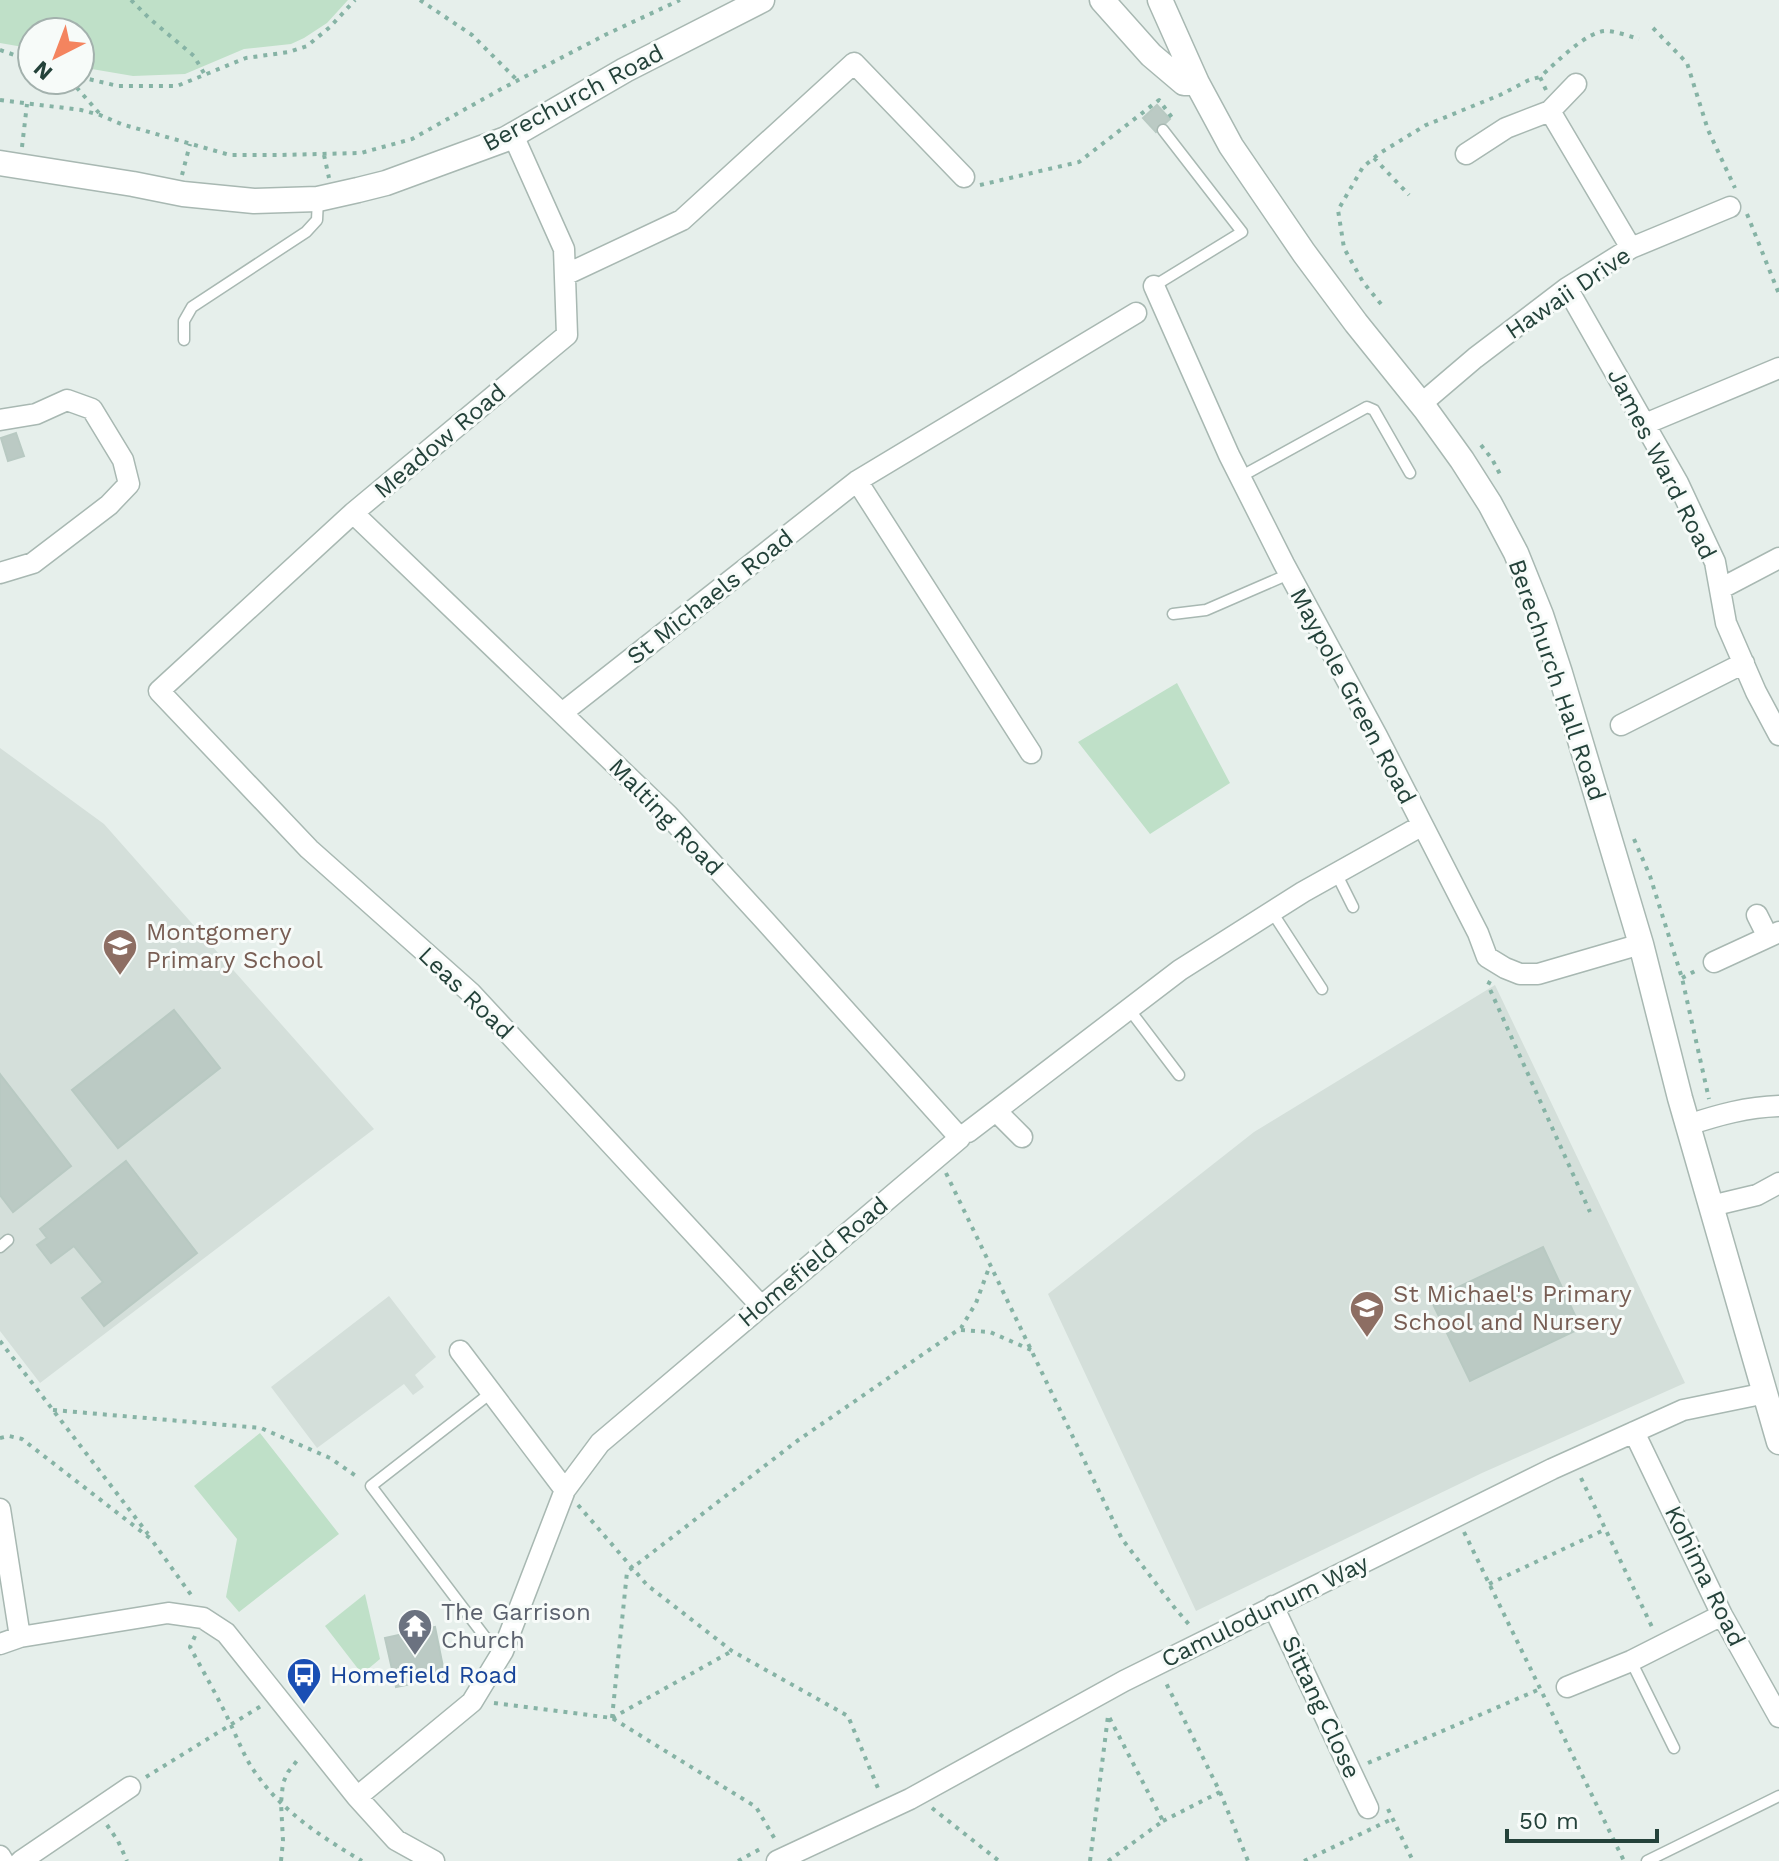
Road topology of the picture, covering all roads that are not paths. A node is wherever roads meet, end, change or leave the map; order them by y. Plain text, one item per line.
1 (762, 0) edge
2 (1102, 0) edge
3 (1160, 0) edge
4 (1197, 83) junction
5 (1576, 84) dead end
6 (1552, 109) junction
7 (1163, 130) road end
8 (513, 135) junction
9 (1466, 154) dead end
10 (10, 164) edge
11 (964, 177) road end
12 (318, 199) junction
13 (1737, 202) road end
14 (1631, 248) junction
15 (565, 275) junction
16 (1154, 286) joint
17 (1567, 288) junction
18 (1136, 313) dead end
19 (184, 340) dead end
20 (1779, 368) edge
21 (1421, 404) junction
22 (0, 420) edge
23 (1645, 424) junction
24 (1410, 473) dead end
25 (1240, 477) junction
26 (857, 481) junction
27 (353, 513) junction
28 (1779, 558) edge
29 (0, 573) edge
30 (1289, 574) junction
31 (1720, 589) junction
32 (1173, 614) dead end
33 (1744, 663) junction
34 (159, 691) joint
35 (562, 713) junction
36 (1621, 725) dead end
37 (1779, 735) edge
38 (1031, 753) dead end
39 (1421, 826) junction
40 (1336, 873) junction
41 (1353, 907) dead end
42 (1272, 912) junction
43 (1757, 915) dead end
44 (1774, 935) edge
45 (1641, 944) junction
46 (1714, 962) dead end
47 (1322, 989) dead end
48 (1129, 1009) junction
49 (1179, 1075) dead end
50 (1779, 1106) edge
51 (996, 1111) junction
52 (1688, 1125) junction
53 (964, 1135) junction
54 (1022, 1137) dead end
55 (1779, 1183) edge
56 (1711, 1206) junction
57 (761, 1306) junction
58 (460, 1351) dead end
59 (492, 1392) junction
60 (1766, 1393) junction
61 (1634, 1432) junction
62 (1779, 1442) edge
63 (565, 1490) junction
64 (0, 1509) edge
65 (1273, 1606) junction
66 (1722, 1615) junction
67 (20, 1637) junction
68 (0, 1644) edge
69 (503, 1651) junction
70 (1631, 1661) junction
71 (1567, 1687) dead end
72 (1779, 1717) edge
73 (1674, 1748) dead end
74 (130, 1787) road end
75 (1779, 1796) edge
76 (357, 1797) junction
77 (1368, 1808) road end
78 (781, 1859) edge
79 (21, 1861) edge
80 (434, 1861) edge
81 (1647, 1861) edge

1 - 8 street, Berechurch Road
2 - 4 street
3 - 4 street, Berechurch Hall Road
4 - 21 street, Berechurch Hall Road
5 - 6 street
6 - 9 street
6 - 14 street
7 - 16 lane
8 - 12 street, Berechurch Road
8 - 15 street, Meadow Road
10 - 12 street, Berechurch Road
11 - 15 street
12 - 19 lane
13 - 14 street, Hawaii Drive
14 - 17 street, Hawaii Drive
15 - 27 street, Meadow Road
16 - 25 street, Maypole Green Road
17 - 21 street, Hawaii Drive
17 - 23 street, James Ward Road
18 - 26 street, St Michaels Road
20 - 23 street
21 - 45 street, Berechurch Hall Road
22 - 29 street
23 - 31 street, James Ward Road
24 - 25 lane
25 - 30 street, Maypole Green Road
26 - 35 street, St Michaels Road
26 - 38 street
27 - 34 street, Meadow Road
27 - 35 street, Malting Road
28 - 31 street
30 - 32 lane
30 - 39 street, Maypole Green Road
31 - 33 street, James Ward Road
33 - 36 street
33 - 37 street, James Ward Road
34 - 57 street, Leas Road
35 - 53 street, Malting Road
39 - 40 street, Homefield Road
39 - 45 street, Maypole Green Road
40 - 41 lane
40 - 42 street, Homefield Road
42 - 47 lane
42 - 48 street, Homefield Road
43 - 44 street
44 - 46 street
45 - 52 street, Berechurch Hall Road
48 - 49 lane
48 - 51 street, Homefield Road
50 - 52 street
51 - 53 street, Homefield Road
51 - 54 street
52 - 56 street, Berechurch Hall Road
53 - 57 street, Homefield Road
55 - 56 street
56 - 60 street, Berechurch Hall Road
57 - 63 street, Homefield Road
58 - 59 street
59 - 63 street
59 - 69 lane
60 - 61 street, Camulodunum Way
60 - 62 street, Berechurch Hall Road
61 - 65 street, Camulodunum Way
61 - 66 street, Kohima Road
63 - 69 street, Homefield Road
64 - 67 street
65 - 77 street, Sittang Close
65 - 78 street, Camulodunum Way
66 - 70 street
66 - 72 street, Kohima Road
67 - 68 street
67 - 76 street
69 - 76 street, Homefield Road
70 - 71 street
70 - 73 lane
74 - 79 street
75 - 81 lane
76 - 80 street

